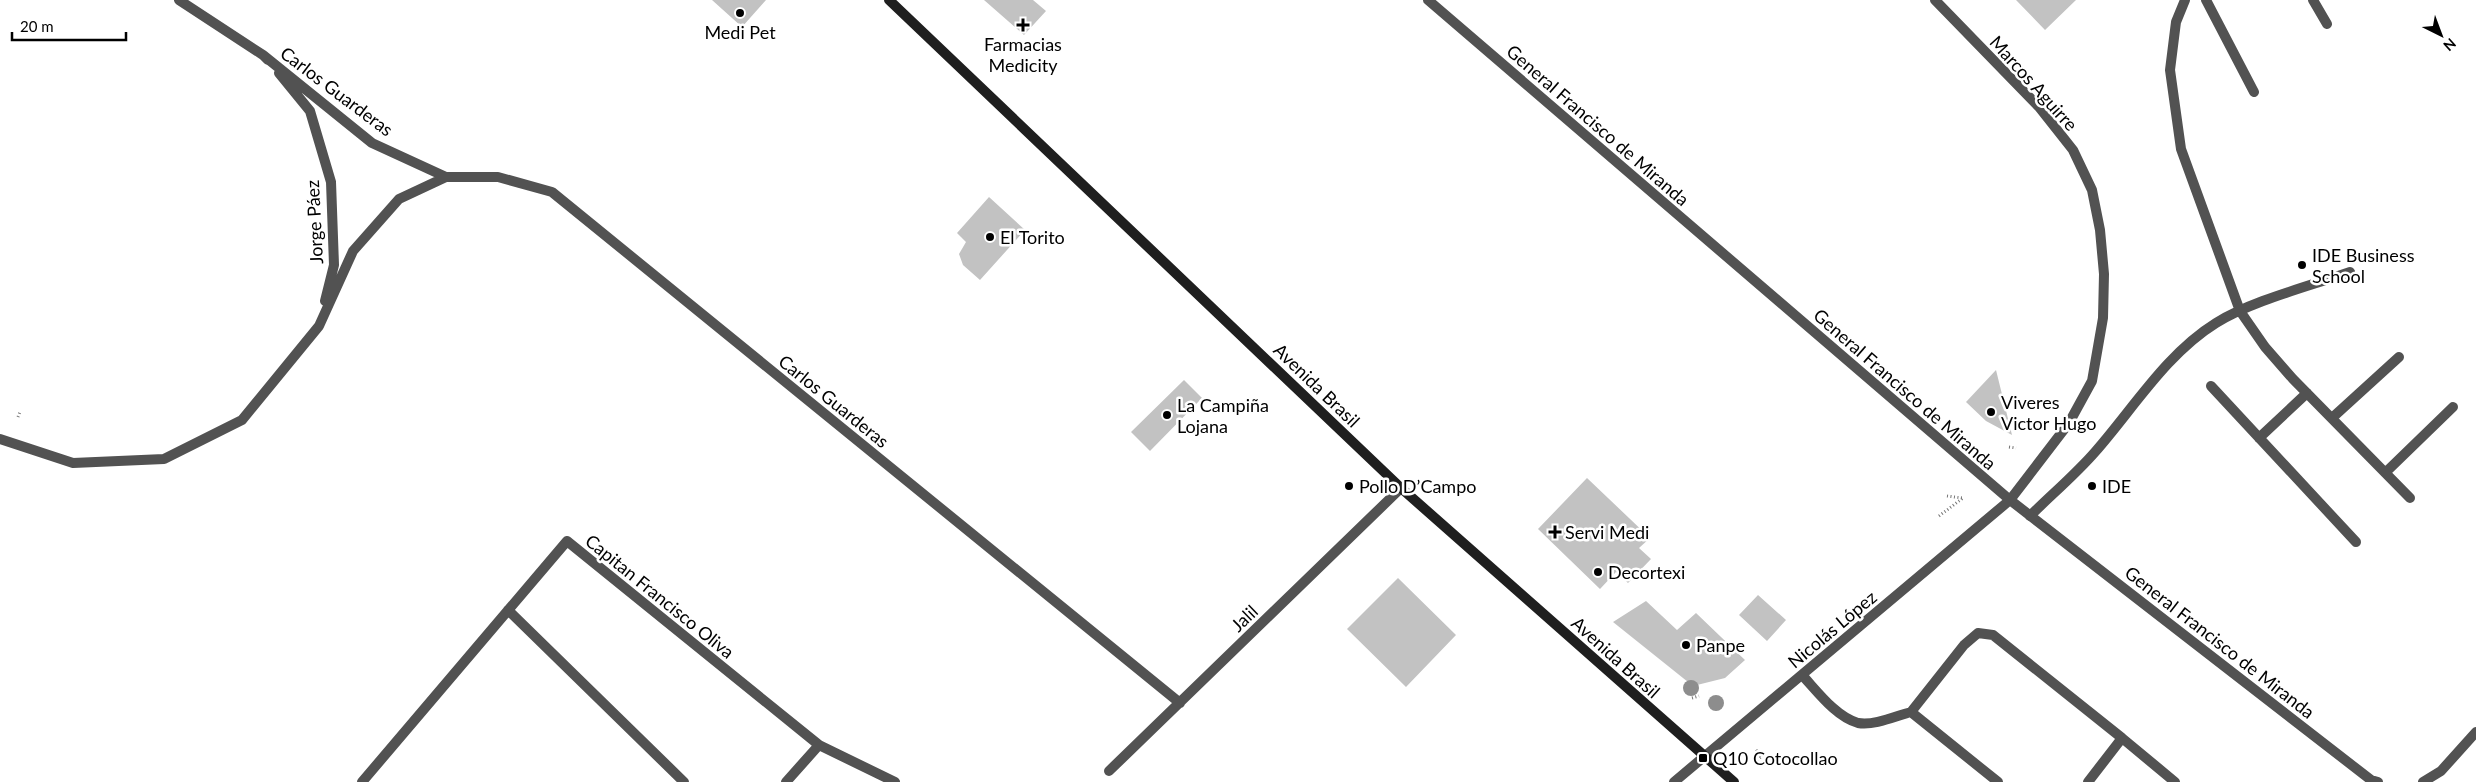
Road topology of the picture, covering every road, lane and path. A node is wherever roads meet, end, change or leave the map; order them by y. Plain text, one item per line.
1 (179, 0) edge
2 (889, 0) edge
3 (1428, 0) edge
4 (1934, 0) edge
5 (2185, 0) edge
6 (2206, 0) edge
7 (2313, 0) edge
8 (2327, 24) dead end
9 (263, 55) junction
10 (2254, 92) dead end
11 (446, 177) junction
12 (2350, 272) dead end
13 (2240, 311) junction
14 (319, 326) junction
15 (2399, 357) dead end
16 (2211, 386) dead end
17 (2307, 393) junction
18 (2454, 407) dead end
19 (20, 412) dead end
20 (18, 417) dead end
21 (2332, 418) junction
22 (2259, 438) junction
23 (0, 439) edge
24 (2009, 447) dead end
25 (2016, 448) dead end
26 (2386, 472) junction
27 (1401, 488) junction
28 (1947, 496) dead end
29 (2410, 498) dead end
30 (2010, 500) junction
31 (1939, 516) dead end
32 (2030, 516) junction
33 (2356, 542) dead end
34 (508, 610) junction
35 (1802, 675) junction
36 (1699, 696) dead end
37 (1692, 698) dead end
38 (1180, 703) junction
39 (1911, 712) junction
40 (2476, 732) edge
41 (2122, 738) junction
42 (819, 745) junction
43 (1756, 750) dead end
44 (1704, 757) junction
45 (1756, 761) dead end
46 (1109, 772) dead end
47 (362, 782) edge
48 (684, 782) edge
49 (786, 782) edge
50 (896, 782) edge
51 (1674, 782) edge
52 (1734, 782) edge
53 (1998, 782) edge
54 (2088, 782) edge
55 (2175, 782) edge
56 (2378, 782) edge
57 (2423, 782) edge

1 - 9 street, Jorge Páez
2 - 27 street, Avenida Brasil
3 - 30 street, General Francisco de Miranda
4 - 30 street, Marcos Aguirre
5 - 13 street
6 - 10 street
7 - 8 street
9 - 11 street, Carlos Guarderas
9 - 14 street, Jorge Páez
11 - 14 street, Carlos Guarderas
11 - 38 street, Carlos Guarderas
12 - 13 street
13 - 17 street
13 - 32 street
14 - 23 street
15 - 21 street
16 - 22 street
17 - 21 street
17 - 22 street
18 - 26 street
19 - 20 path
21 - 26 street
22 - 33 street
24 - 25 path
26 - 29 street
27 - 38 street, Jalil
27 - 44 street, Avenida Brasil
28 - 31 path
30 - 32 street, General Francisco de Miranda
30 - 35 street, Nicolás López
32 - 56 street, General Francisco de Miranda
34 - 42 street, Capitan Francisco Oliva
34 - 47 street, Capitan Francisco Oliva
34 - 48 street
35 - 39 street
35 - 44 street, Nicolás López
36 - 37 path
38 - 46 street, Jalil
39 - 41 street
39 - 53 street
40 - 57 street
41 - 54 street
41 - 55 street
42 - 49 street
42 - 50 street, Capitan Francisco Oliva
43 - 45 path
44 - 51 street, Nicolás López
44 - 52 street, Avenida Brasil

